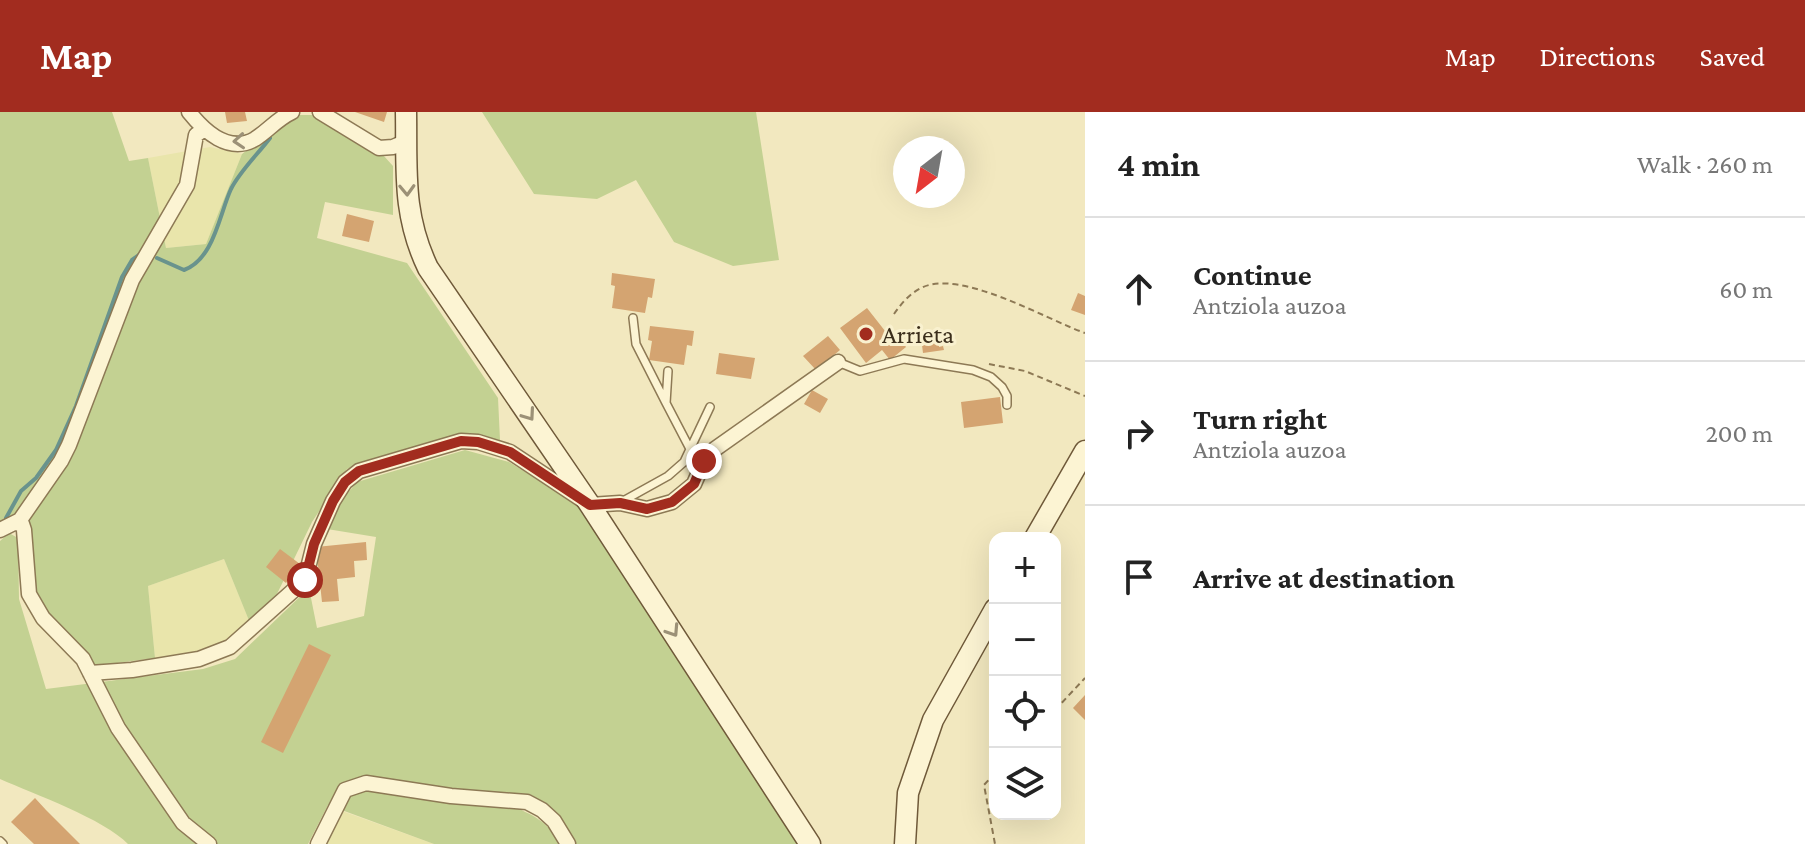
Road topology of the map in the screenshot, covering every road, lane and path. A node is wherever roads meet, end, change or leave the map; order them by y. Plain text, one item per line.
1 (189, 112) edge
2 (292, 112) edge
3 (320, 112) edge
4 (406, 112) edge
5 (203, 130) junction
6 (407, 141) junction
7 (894, 314) dead end
8 (633, 318) dead end
9 (1085, 333) edge
10 (838, 362) joint
11 (668, 371) dead end
12 (666, 403) junction
13 (1007, 405) dead end
14 (710, 407) dead end
15 (690, 449) junction
16 (1085, 451) edge
17 (620, 503) junction
18 (590, 505) junction
19 (16, 523) junction
20 (0, 530) edge
21 (1038, 532) edge
22 (989, 620) edge
23 (90, 673) junction
24 (1085, 678) edge
25 (1061, 704) edge
26 (989, 780) edge
27 (989, 812) edge
28 (991, 820) edge
29 (209, 844) edge
30 (318, 844) edge
31 (568, 844) edge
32 (810, 844) edge
33 (905, 844) edge
34 (995, 844) edge

1 - 5 street
2 -> 5 street
3 - 6 street
4 - 6 main road
5 - 19 street
6 -> 18 main road
7 - 9 path
8 - 12 lane
10 - 13 lane
10 - 17 street
11 - 12 lane
12 - 15 lane
14 - 15 lane
15 - 17 lane
16 - 21 main road
17 - 18 street
18 - 23 street
18 -> 32 main road
19 - 20 street
19 - 23 street
22 - 33 main road
23 - 29 street
24 - 25 path
26 - 27 path
28 - 34 path
30 - 31 street

